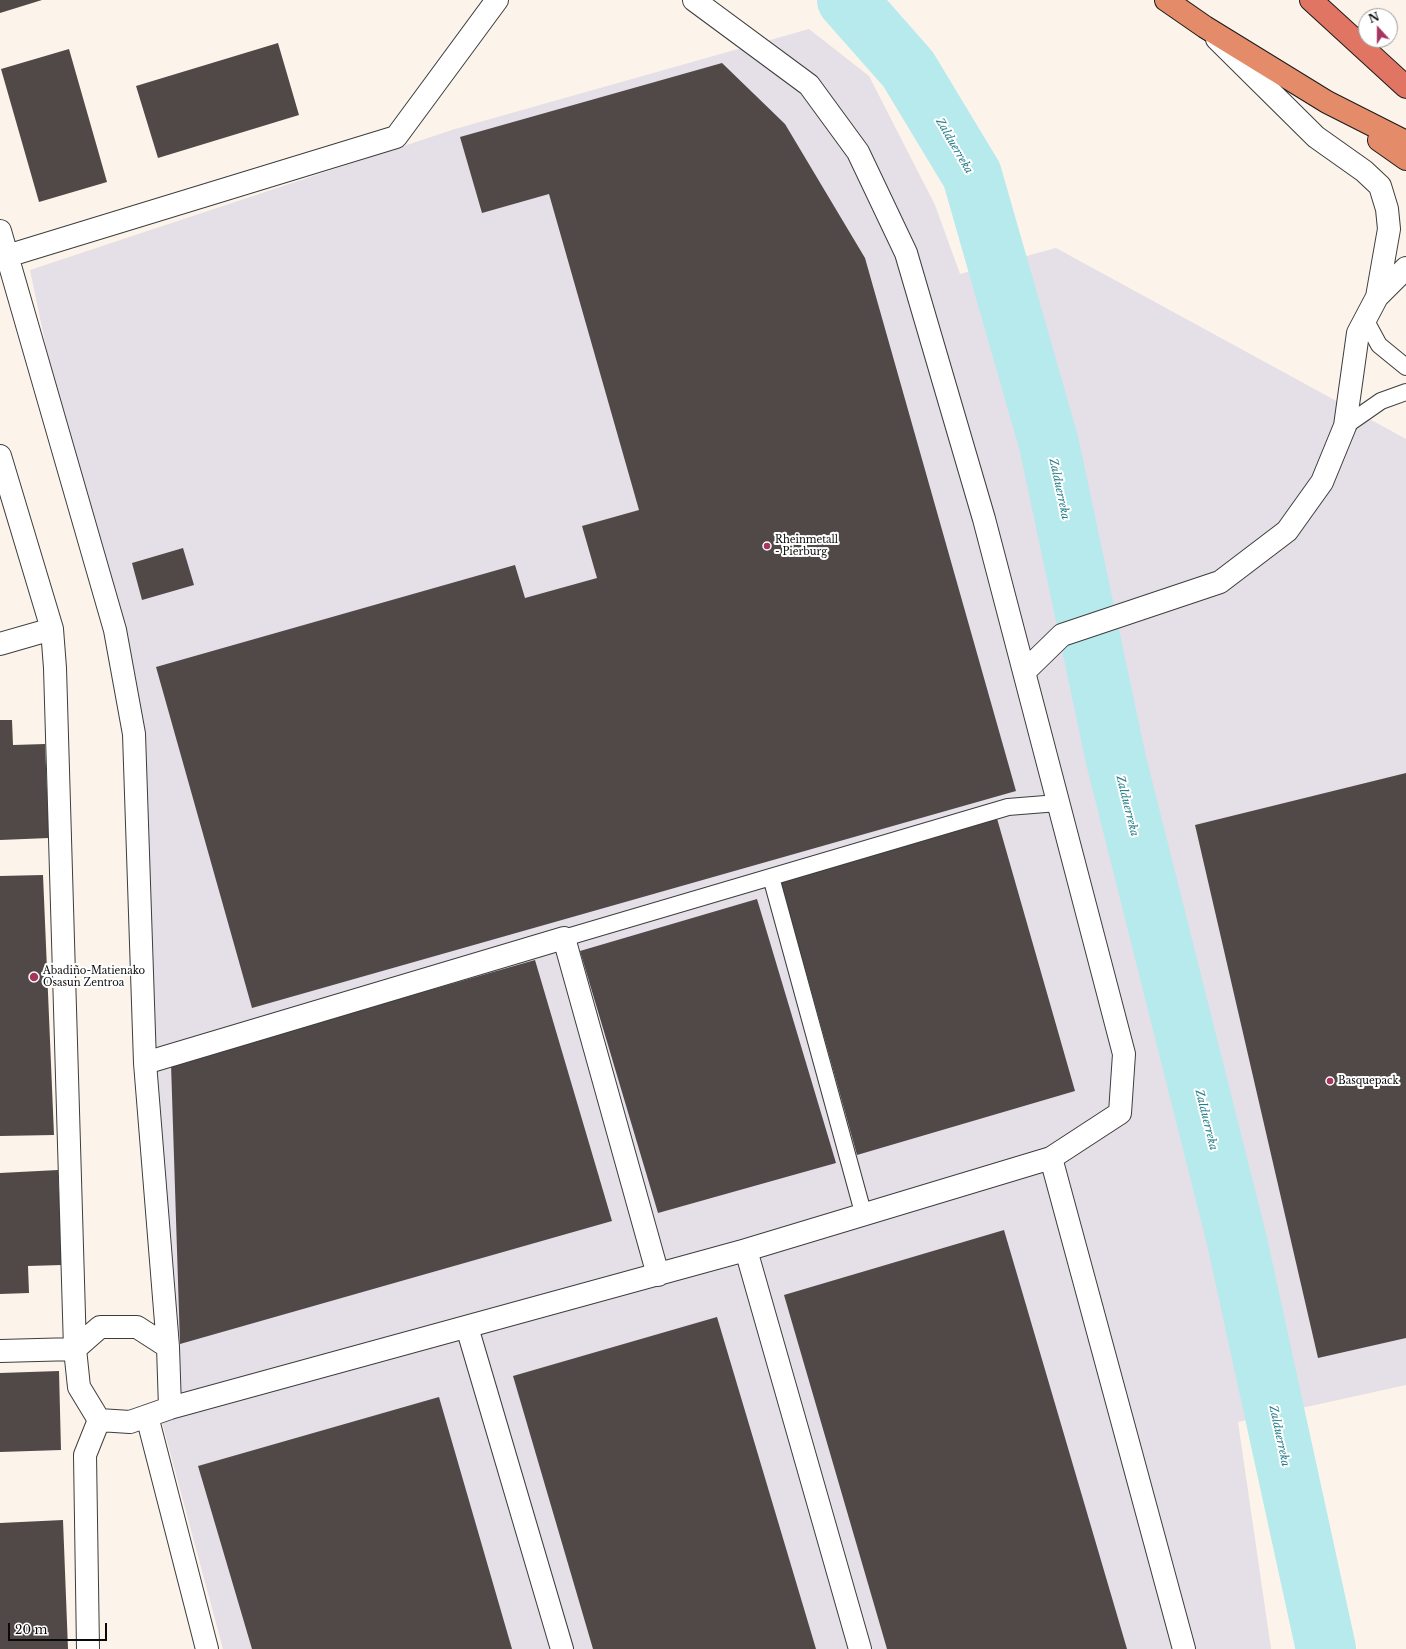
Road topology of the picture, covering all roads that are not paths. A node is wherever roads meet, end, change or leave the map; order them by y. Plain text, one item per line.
1 (497, 0) edge
2 (694, 0) edge
3 (1166, 0) edge
4 (1311, 0) edge
5 (1332, 0) edge
6 (1205, 27) junction
7 (1406, 87) edge
8 (1327, 102) junction
9 (1406, 142) edge
10 (1406, 159) edge
11 (0, 231) edge
12 (7, 256) junction
13 (1406, 268) edge
14 (1377, 297) junction
15 (1365, 319) junction
16 (1406, 367) edge
17 (1406, 392) edge
18 (1345, 426) junction
19 (0, 456) edge
20 (52, 629) junction
21 (0, 644) edge
22 (1024, 672) junction
23 (1058, 803) junction
24 (771, 877) junction
25 (564, 938) junction
26 (145, 1063) junction
27 (1051, 1158) junction
28 (864, 1216) junction
29 (746, 1250) junction
30 (658, 1275) junction
31 (467, 1327) junction
32 (168, 1347) junction
33 (75, 1350) junction
34 (0, 1351) edge
35 (170, 1408) junction
36 (147, 1416) junction
37 (99, 1420) junction
38 (88, 1649) edge
39 (207, 1649) edge
40 (562, 1649) edge
41 (860, 1649) edge
42 (1184, 1649) edge

1 - 12 street
2 - 22 street
3 - 6 highway
4 - 7 highway
5 - 7 highway
6 - 8 highway
6 - 14 street
8 - 9 highway
8 - 10 highway
11 - 12 street
12 - 26 street
13 - 14 street
14 - 15 street
15 - 16 lane
15 - 18 street
17 - 18 lane
18 - 22 street
19 - 20 street
20 - 21 street
20 - 33 street
22 - 23 street
23 - 24 lane
23 - 27 street
24 - 25 lane
24 - 28 lane
25 - 26 street
25 - 30 street
26 - 32 street
27 - 28 street
27 - 42 street
28 - 29 street
29 - 30 street
29 - 41 street
30 - 31 street
31 - 35 street
31 - 40 street
32 - 33 street
32 - 35 street
33 - 34 street
33 - 37 street
35 - 36 street
36 - 37 street
36 - 39 street
37 - 38 street

